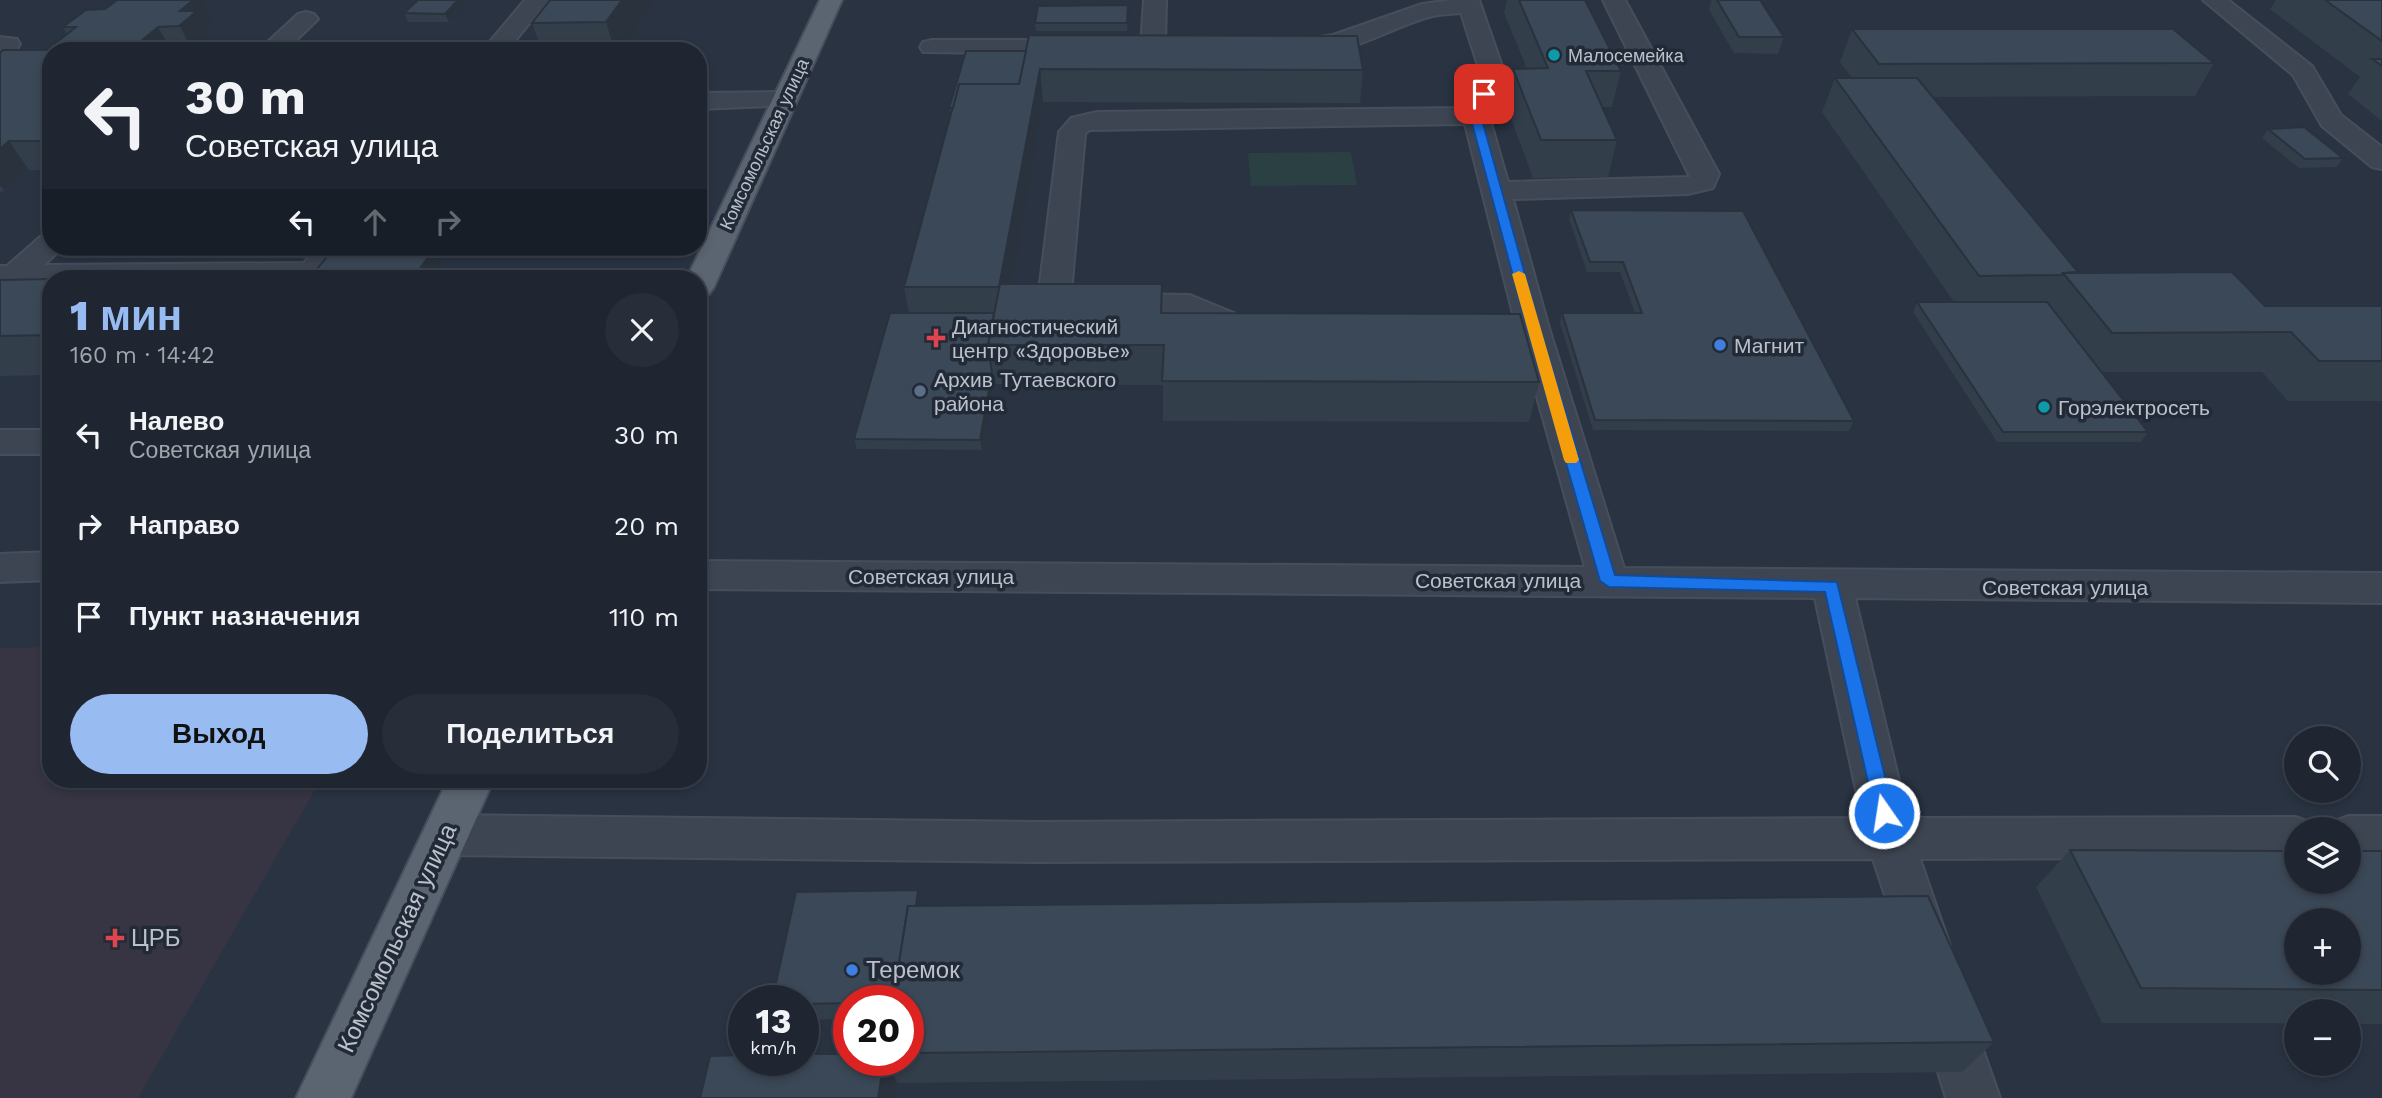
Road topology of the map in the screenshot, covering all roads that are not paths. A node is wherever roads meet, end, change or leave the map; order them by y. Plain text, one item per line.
1 (537, 0) edge
2 (831, 0) edge
3 (1155, 0) edge
4 (1614, 0) edge
5 (2214, 0) edge
6 (1469, 3) edge
7 (306, 19) dead end
8 (280, 42) edge
9 (502, 42) edge
10 (1180, 46) edge
11 (1273, 46) edge
12 (932, 47) dead end
13 (1098, 47) edge
14 (1125, 47) edge
15 (1153, 47) junction
16 (784, 100) junction
17 (707, 101) edge
18 (1476, 116) junction
19 (2382, 162) edge
20 (1496, 191) junction
21 (42, 250) edge
22 (326, 256) edge
23 (314, 270) edge
24 (706, 270) edge
25 (7, 275) edge
26 (42, 275) edge
27 (1289, 326) edge
28 (1438, 327) edge
29 (1533, 328) junction
30 (0, 442) edge
31 (42, 442) edge
32 (42, 566) edge
33 (0, 568) edge
34 (707, 575) edge
35 (1609, 581) junction
36 (1832, 586) junction
37 (2374, 598) edge
38 (467, 788) edge
39 (445, 835) junction
40 (2361, 836) edge
41 (2382, 836) edge
42 (2284, 837) edge
43 (1890, 838) junction
44 (323, 1098) edge
45 (1973, 1098) edge

1 - 9 street
2 - 16 main road, Комсомольская улица
3 - 15 street
4 - 20 street
5 - 19 street
6 - 11 street
6 - 18 street
7 - 8 street
10 - 15 street
12 - 13 street
14 - 15 street
16 - 17 street
16 - 24 main road, Комсомольская улица
18 - 20 street
18 - 27 street
20 - 29 street
21 - 25 street
22 - 23 street
25 - 26 street
28 - 29 street
29 - 35 street
30 - 31 street
32 - 33 street
34 - 35 street, Советская улица
35 - 36 street, Советская улица
36 - 37 street, Советская улица
36 - 43 street
38 - 39 main road, Комсомольская улица
39 - 43 street
39 - 44 main road, Комсомольская улица
40 - 41 street
42 - 43 street
43 - 45 street

